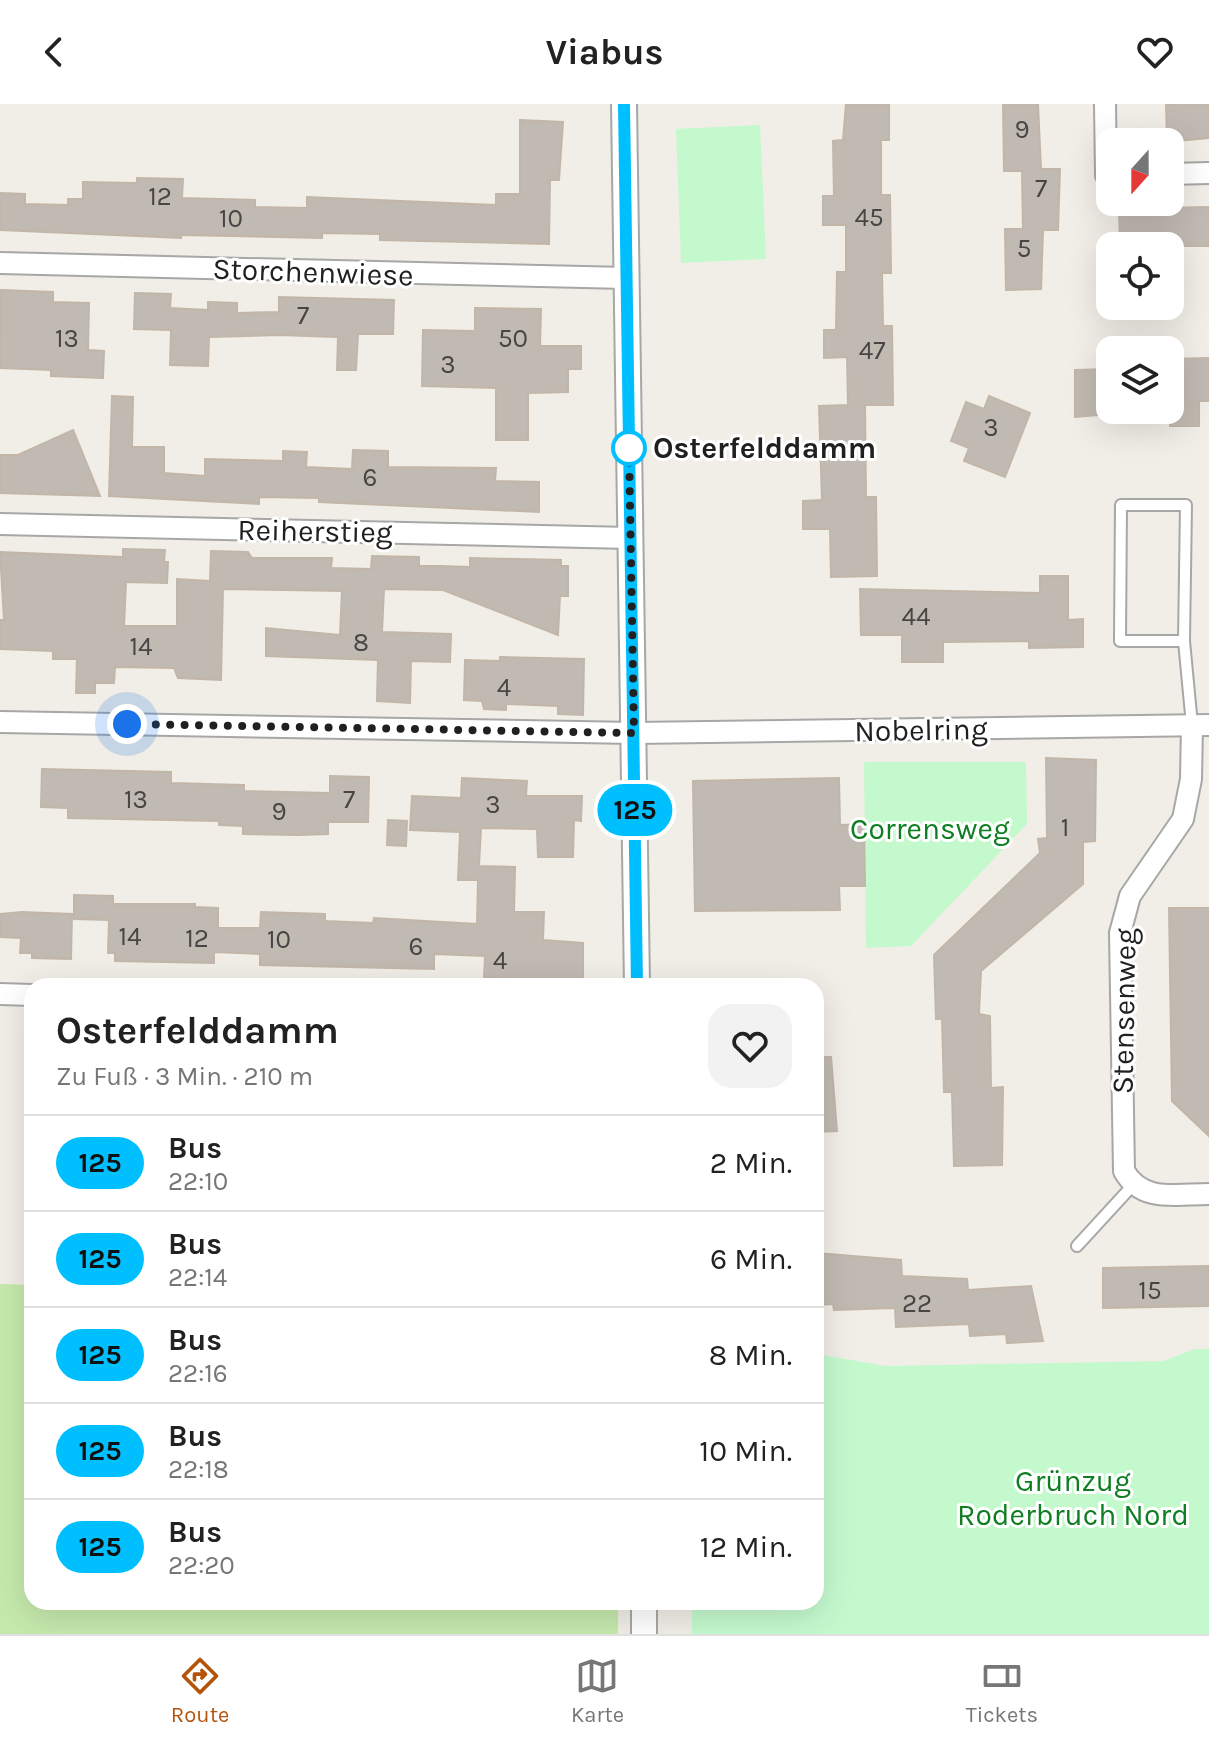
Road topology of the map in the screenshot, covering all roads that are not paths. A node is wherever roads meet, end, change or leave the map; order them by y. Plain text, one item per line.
1 (624, 104) edge
2 (1105, 104) edge
3 (1105, 128) edge
4 (1209, 173) edge
5 (1184, 174) edge
6 (0, 263) edge
7 (626, 278) junction
8 (0, 524) edge
9 (630, 538) junction
10 (1184, 641) junction
11 (0, 722) edge
12 (1200, 725) edge
13 (634, 733) junction
14 (637, 978) edge
15 (0, 994) edge
16 (24, 995) edge
17 (1133, 1185) junction
18 (1209, 1194) edge
19 (1077, 1246) dead end
20 (644, 1610) edge
21 (644, 1634) edge

1 - 7 street
2 - 3 street
4 - 5 street
6 - 7 street, Storchenwiese
7 - 9 street
8 - 9 street, Reiherstieg
9 - 13 street
10 - 10 lane
10 - 12 lane
11 - 13 street, Nobelring
12 - 13 street, Nobelring
12 - 17 street, Stensenweg
13 - 14 street
15 - 16 street
17 - 18 street
17 - 19 lane
20 - 21 street

